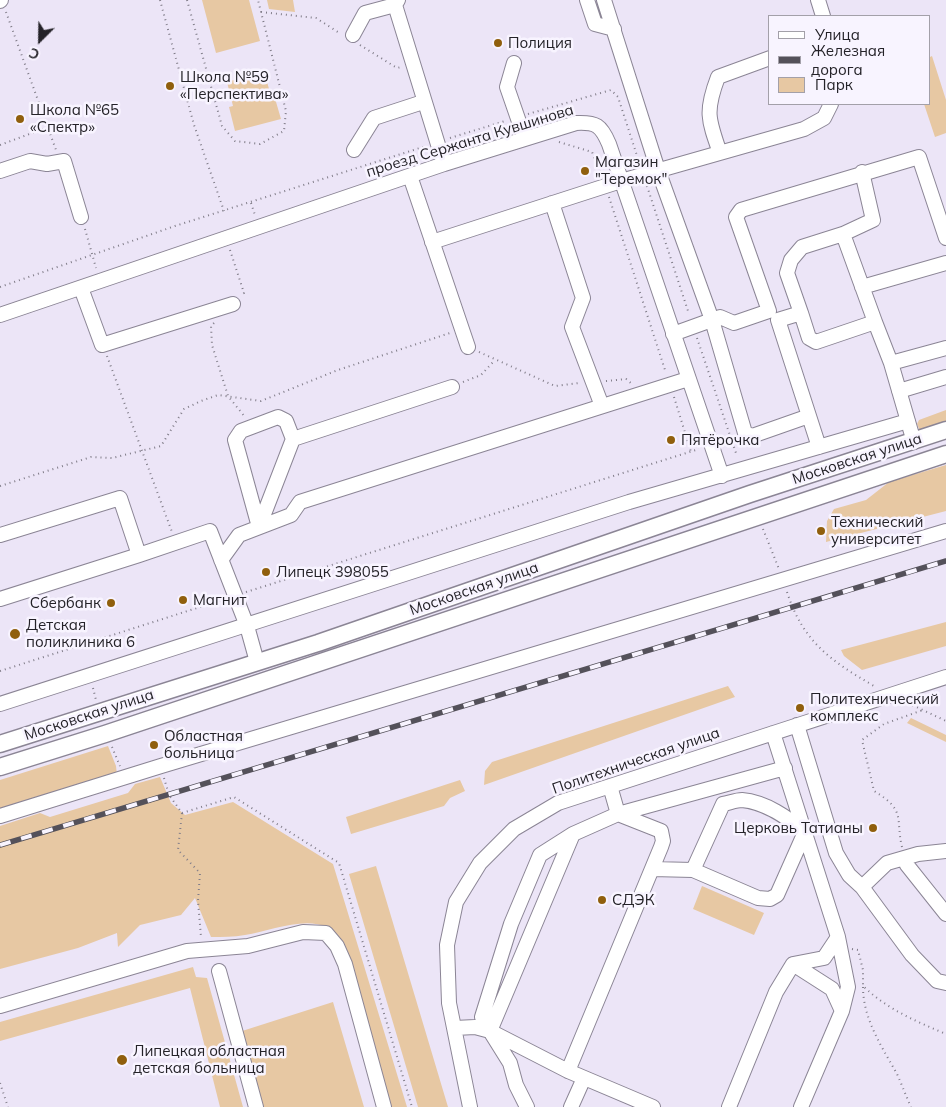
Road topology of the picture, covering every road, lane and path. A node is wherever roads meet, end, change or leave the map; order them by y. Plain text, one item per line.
1 (1, 0) edge
2 (160, 0) edge
3 (187, 0) edge
4 (258, 0) edge
5 (587, 0) edge
6 (604, 0) edge
7 (818, 0) edge
8 (396, 2) edge
9 (261, 12) junction
10 (296, 15) dead end
11 (823, 15) edge
12 (614, 29) junction
13 (353, 35) dead end
14 (768, 59) edge
15 (514, 63) dead end
16 (424, 102) junction
17 (830, 105) edge
18 (518, 117) junction
19 (48, 127) junction
20 (525, 139) junction
21 (554, 140) dead end
22 (437, 142) junction
23 (0, 145) edge
24 (354, 150) dead end
25 (720, 153) junction
26 (60, 161) junction
27 (444, 164) junction
28 (658, 170) junction
29 (0, 171) edge
30 (862, 172) junction
31 (643, 174) junction
32 (410, 176) junction
33 (621, 181) junction
34 (605, 186) junction
35 (552, 203) junction
36 (224, 211) junction
37 (81, 218) joint
38 (843, 234) junction
39 (946, 238) edge
40 (432, 242) junction
41 (228, 244) dead end
42 (92, 255) junction
43 (946, 263) edge
44 (100, 281) junction
45 (0, 287) edge
46 (862, 287) junction
47 (81, 288) junction
48 (233, 304) joint
49 (801, 312) junction
50 (0, 315) edge
51 (217, 320) dead end
52 (712, 320) junction
53 (875, 322) junction
54 (693, 326) junction
55 (462, 330) junction
56 (673, 334) junction
57 (106, 344) junction
58 (468, 347) joint
59 (946, 348) edge
60 (495, 360) junction
61 (891, 363) junction
62 (946, 377) edge
63 (688, 379) junction
64 (594, 383) junction
65 (670, 384) junction
66 (452, 387) joint
67 (899, 391) junction
68 (644, 393) junction
69 (228, 396) junction
70 (602, 406) junction
71 (809, 416) junction
72 (908, 421) junction
73 (252, 427) junction
74 (946, 430) edge
75 (294, 439) junction
76 (914, 442) junction
77 (711, 446) junction
78 (819, 448) junction
79 (141, 450) junction
80 (691, 452) junction
81 (946, 454) edge
82 (742, 470) junction
83 (722, 476) junction
84 (0, 486) edge
85 (758, 516) junction
86 (259, 527) junction
87 (946, 531) edge
88 (0, 535) edge
89 (176, 543) junction
90 (139, 556) junction
91 (221, 560) junction
92 (782, 578) junction
93 (235, 596) junction
94 (0, 598) edge
95 (247, 626) junction
96 (257, 662) junction
97 (0, 671) edge
98 (946, 677) edge
99 (889, 694) junction
100 (0, 704) edge
101 (923, 710) junction
102 (946, 721) edge
103 (797, 725) junction
104 (773, 733) junction
105 (0, 744) edge
106 (161, 766) junction
107 (0, 767) edge
108 (785, 768) junction
109 (610, 786) junction
110 (717, 788) junction
111 (723, 804) junction
112 (182, 813) junction
113 (618, 814) junction
114 (0, 816) edge
115 (805, 832) junction
116 (573, 834) junction
117 (900, 838) dead end
118 (946, 851) edge
119 (906, 858) junction
120 (652, 869) junction
121 (693, 870) junction
122 (862, 886) junction
123 (946, 914) edge
124 (839, 942) junction
125 (206, 950) junction
126 (793, 964) junction
127 (219, 971) dead end
128 (946, 982) edge
129 (863, 986) junction
130 (0, 1006) edge
131 (842, 1011) junction
132 (455, 1028) junction
133 (490, 1031) junction
134 (946, 1034) edge
135 (568, 1071) junction
136 (584, 1078) junction
137 (465, 1081) junction
138 (0, 1083) edge
139 (8, 1107) edge
140 (256, 1107) edge
141 (384, 1107) edge
142 (412, 1107) edge
143 (470, 1107) edge
144 (476, 1107) edge
145 (527, 1107) edge
146 (571, 1107) edge
147 (653, 1107) edge
148 (729, 1107) edge
149 (801, 1107) edge
150 (911, 1107) edge

1 - 19 path
2 - 36 path
3 - 9 path
4 - 9 path
5 - 12 street
6 - 12 street
7 - 11 street
8 - 13 street
8 - 16 street
9 - 10 path
12 - 28 street
14 - 25 street
15 - 18 street
16 - 22 street
16 - 24 street
17 - 25 street
18 - 20 street
18 - 22 path
18 - 31 path
19 - 23 path
19 - 26 path
20 - 27 street, проезд Сержанта Кувшинова
20 - 33 street, проезд Сержанта Кувшинова
21 - 34 path
22 - 27 street
22 - 36 path
25 - 28 street
26 - 29 street
26 - 37 street
27 - 32 street, проезд Сержанта Кувшинова
28 - 31 street
28 - 52 street
30 - 38 street
30 - 39 street
30 - 52 street
31 - 33 street
31 - 54 path
32 - 40 street
32 - 44 street, проезд Сержанта Кувшинова
33 - 34 street
33 - 56 street, проезд Сержанта Кувшинова
34 - 35 street
34 - 65 path
35 - 40 street
35 - 64 street
36 - 42 path
37 - 42 path
38 - 46 street
38 - 49 street
40 - 55 street
41 - 48 path
42 - 44 path
42 - 45 path
43 - 46 street
44 - 47 street, проезд Сержанта Кувшинова
46 - 53 street
47 - 50 street, проезд Сержанта Кувшинова
47 - 57 street
48 - 57 street
49 - 53 street
49 - 71 street
51 - 69 path
52 - 54 street
52 - 71 street
53 - 61 street
54 - 56 street
54 - 82 path
55 - 58 street
55 - 69 path
56 - 63 street, проезд Сержанта Кувшинова
57 - 79 path
58 - 60 path
59 - 61 street
60 - 64 path
60 - 66 path
61 - 67 street
62 - 67 street
63 - 65 street
63 - 77 street, проезд Сержанта Кувшинова
64 - 68 path
64 - 70 street
65 - 68 street
65 - 80 path
66 - 75 street
67 - 72 street
68 - 70 street
69 - 73 path
69 - 79 path
70 - 86 street
71 - 78 street
72 - 76 street
72 - 78 street
73 - 75 street
73 - 86 street
74 - 76 main road, Московская улица
75 - 86 street
76 - 96 main road, Московская улица
77 - 80 path
77 - 83 street, проезд Сержанта Кувшинова
78 - 82 street
79 - 84 path
79 - 89 path
80 - 93 path
81 - 85 main road, Московская улица
82 - 83 street
83 - 95 street
85 - 92 path
85 - 107 main road, Московская улица
86 - 91 street
87 - 92 street
88 - 90 street
89 - 90 street
89 - 91 street
90 - 94 street
91 - 93 street
92 - 99 path
92 - 106 street
93 - 95 street
93 - 97 path
95 - 96 street
95 - 100 street
96 - 105 main road, Московская улица
98 - 99 street, Политехническая улица
99 - 101 path
99 - 103 street, Политехническая улица
101 - 102 path
101 - 117 path
103 - 104 street, Политехническая улица
103 - 122 street
104 - 108 street
104 - 109 street, Политехническая улица
106 - 112 path
106 - 114 street
108 - 110 street
108 - 115 street
109 - 113 street
109 - 132 street, Политехническая улица
110 - 111 street
110 - 113 street
111 - 115 street
111 - 121 street
112 - 125 path
112 - 142 path
113 - 116 street
113 - 120 street
115 - 121 street
115 - 124 street
116 - 133 street
116 - 133 street
118 - 119 street
119 - 122 street
119 - 123 street
120 - 121 street
120 - 135 street
122 - 128 street
124 - 126 street
124 - 129 path
124 - 131 street
125 - 130 street
125 - 141 street
126 - 131 street
126 - 148 street
127 - 140 street
129 - 134 path
129 - 150 path
131 - 149 street
132 - 133 street
132 - 137 street, Политехническая улица
133 - 135 street
133 - 145 street
135 - 136 street
136 - 146 street
136 - 147 street
137 - 143 street, Политехническая улица
137 - 144 street
138 - 139 path

